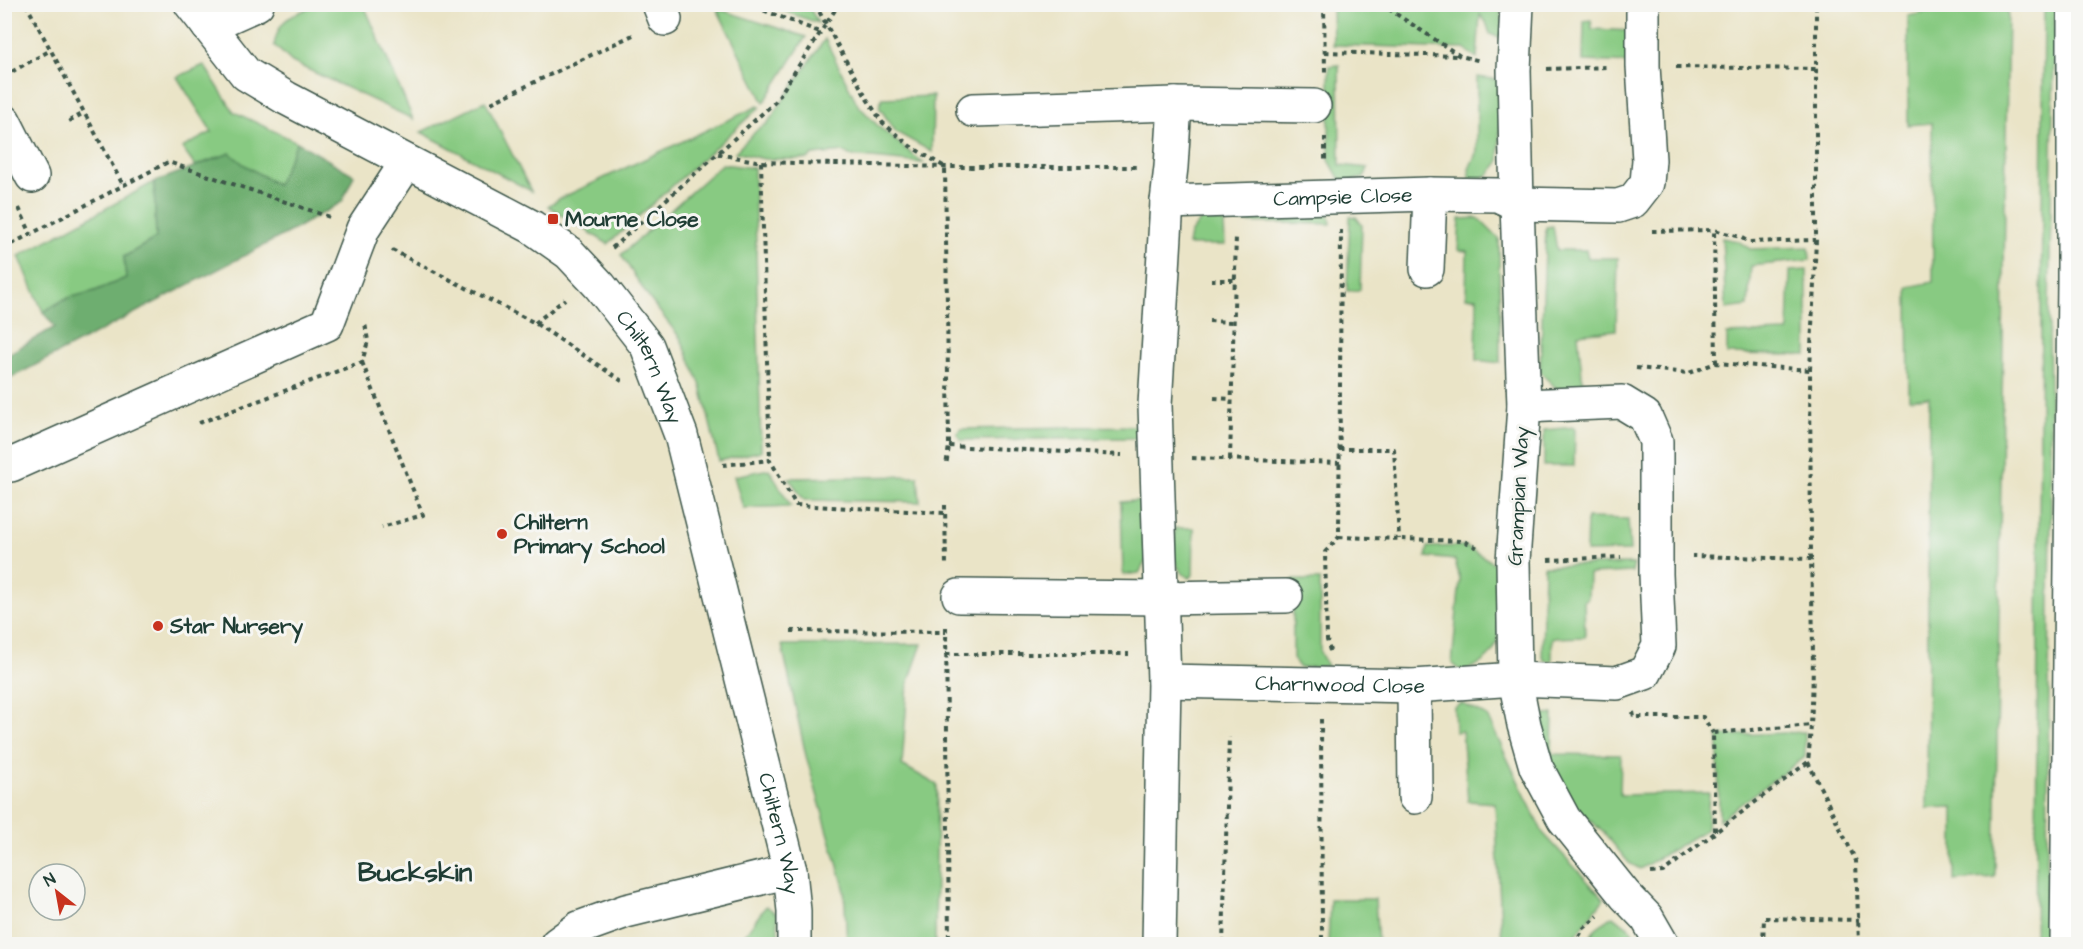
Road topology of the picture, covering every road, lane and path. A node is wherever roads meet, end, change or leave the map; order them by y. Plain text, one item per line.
1 (26, 4) edge
2 (256, 4) edge
3 (747, 4) edge
4 (815, 4) edge
5 (839, 4) edge
6 (1381, 4) edge
7 (1517, 4) edge
8 (1816, 4) edge
9 (2074, 4) edge
10 (1643, 7) edge
11 (662, 12) edge
12 (200, 15) edge
13 (827, 23) junction
14 (820, 32) junction
15 (51, 50) junction
16 (1324, 52) dead end
17 (1460, 56) junction
18 (1514, 70) junction
19 (4, 76) edge
20 (491, 103) dead end
21 (1175, 104) junction
22 (1314, 106) dead end
23 (973, 110) dead end
24 (84, 113) junction
25 (4, 121) edge
26 (69, 121) dead end
27 (718, 154) junction
28 (407, 162) junction
29 (761, 162) junction
30 (945, 167) junction
31 (1171, 167) junction
32 (32, 176) dead end
33 (123, 185) junction
34 (1430, 194) junction
35 (1341, 197) junction
36 (1633, 201) junction
37 (1167, 202) junction
38 (1517, 204) junction
39 (363, 229) junction
40 (1236, 229) dead end
41 (1714, 230) junction
42 (1816, 240) junction
43 (4, 248) edge
44 (609, 251) dead end
45 (1427, 269) dead end
46 (1211, 280) dead end
47 (1234, 280) junction
48 (2076, 280) edge
49 (570, 296) dead end
50 (1209, 321) dead end
51 (1233, 322) junction
52 (535, 323) junction
53 (362, 363) dead end
54 (1716, 363) junction
55 (1810, 370) junction
56 (622, 381) dead end
57 (1215, 399) dead end
58 (1231, 399) junction
59 (1524, 406) junction
60 (1634, 410) junction
61 (949, 446) junction
62 (1340, 449) junction
63 (1157, 458) junction
64 (1230, 459) junction
65 (770, 460) junction
66 (1340, 463) junction
67 (11, 465) dead end
68 (713, 466) dead end
69 (946, 466) dead end
70 (945, 505) dead end
71 (945, 513) junction
72 (382, 527) dead end
73 (1339, 537) junction
74 (1399, 539) junction
75 (1811, 559) junction
76 (1513, 561) junction
77 (1656, 565) junction
78 (950, 596) junction
79 (1286, 596) dead end
80 (1162, 598) junction
81 (791, 631) dead end
82 (946, 632) junction
83 (946, 654) junction
84 (1163, 668) junction
85 (1515, 679) junction
86 (1628, 679) junction
87 (1342, 684) junction
88 (1414, 686) junction
89 (1812, 725) junction
90 (1713, 733) junction
91 (1229, 738) dead end
92 (1808, 762) junction
93 (1414, 797) dead end
94 (1219, 809) dead end
95 (1227, 810) junction
96 (1715, 832) junction
97 (790, 871) junction
98 (1216, 887) dead end
99 (1224, 887) junction
100 (1625, 896) junction
101 (1859, 920) junction
102 (557, 945) edge
103 (794, 945) edge
104 (949, 945) edge
105 (1159, 945) edge
106 (1222, 945) edge
107 (1322, 945) edge
108 (1662, 945) edge
109 (1763, 945) edge
110 (1859, 945) edge
111 (2067, 945) edge

1 - 15 path
2 - 12 street
3 - 14 path
4 - 13 path
5 - 13 path
6 - 17 path
7 - 18 street, Grampian Way
8 - 42 path
9 - 48 street
10 - 36 street
11 - 20 path
12 - 28 street, Chiltern Way
13 - 14 path
13 - 30 path
14 - 27 path
15 - 19 path
15 - 24 path
16 - 17 path
17 - 18 path
18 - 38 street, Grampian Way
21 - 22 street
21 - 23 street
21 - 31 street
24 - 26 path
24 - 33 path
25 - 32 street
27 - 29 path
27 - 44 path
28 - 39 street
28 - 97 street, Chiltern Way
29 - 30 path
29 - 65 path
30 - 31 path
30 - 61 path
31 - 37 street
33 - 39 path
33 - 43 path
34 - 35 street, Campsie Close
34 - 38 street, Campsie Close
34 - 45 street
35 - 37 street, Campsie Close
35 - 62 path
36 - 38 street, Campsie Close
36 - 41 path
37 - 63 street
38 - 59 street, Grampian Way
39 - 52 path
39 - 67 street
40 - 47 path
41 - 42 path
41 - 54 path
42 - 55 path
46 - 47 path
47 - 51 path
48 - 111 street
49 - 52 path
50 - 51 path
51 - 58 path
52 - 56 path
53 - 72 path
54 - 55 path
54 - 60 path
55 - 75 path
57 - 58 path
58 - 64 path
59 - 60 street
59 - 76 street, Grampian Way
60 - 77 street
61 - 63 path
61 - 69 path
62 - 66 path
62 - 74 path
63 - 64 path
63 - 80 street
64 - 66 path
65 - 68 path
65 - 71 path
66 - 73 path
70 - 71 path
71 - 78 path
73 - 74 path
73 - 87 path
74 - 76 path
75 - 77 path
75 - 89 path
76 - 77 path
76 - 85 street, Grampian Way
77 - 86 street
78 - 80 street
78 - 82 path
79 - 80 street
80 - 84 street
81 - 82 path
82 - 83 path
83 - 84 path
83 - 104 path
84 - 87 street, Charnwood Close
84 - 105 street
85 - 86 street, Charnwood Close
85 - 88 street, Charnwood Close
85 - 100 street, Grampian Way
86 - 90 path
87 - 88 street, Charnwood Close
87 - 107 path
88 - 93 street
89 - 90 path
89 - 92 path
90 - 96 path
91 - 95 path
92 - 96 path
92 - 101 path
94 - 95 path
95 - 99 path
96 - 100 path
97 - 102 street
97 - 103 street, Chiltern Way
98 - 99 path
99 - 106 path
100 - 108 street, Grampian Way
101 - 109 path
101 - 110 path

